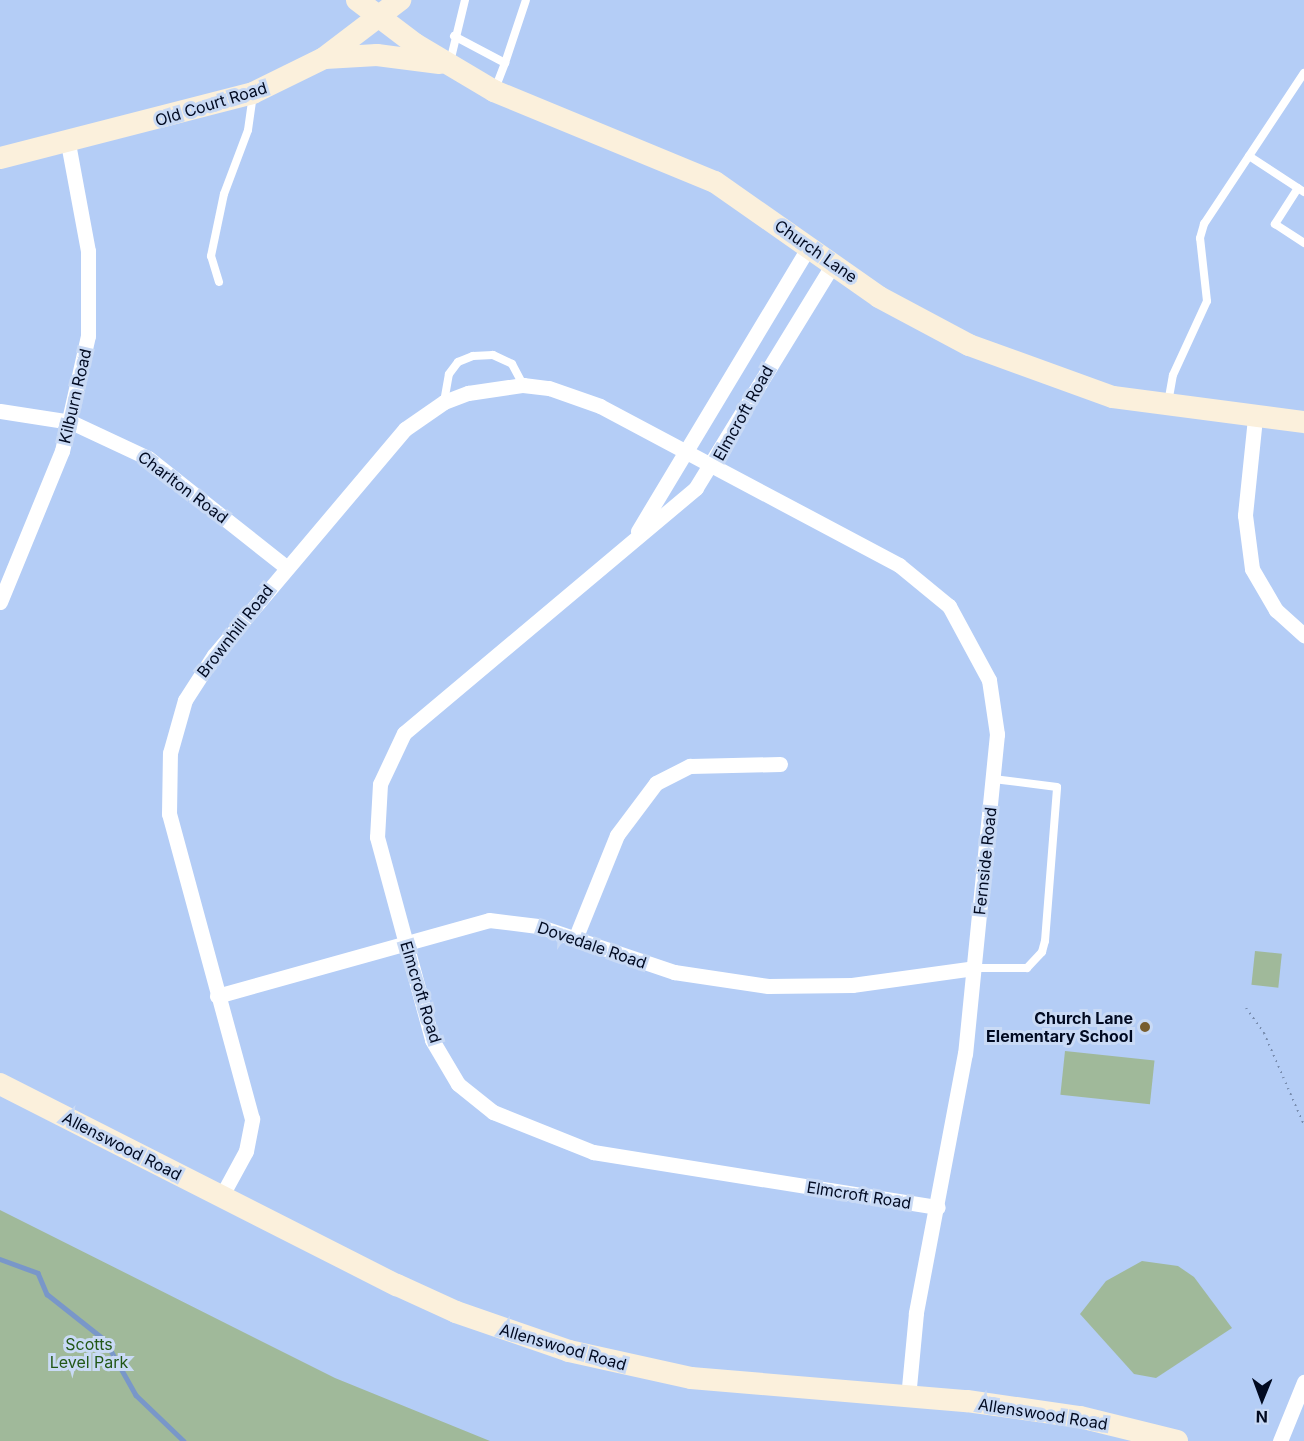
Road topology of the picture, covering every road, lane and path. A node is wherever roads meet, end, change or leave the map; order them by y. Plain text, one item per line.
1 (357, 0) edge
2 (400, 0) edge
3 (465, 0) edge
4 (526, 0) edge
5 (380, 18) junction
6 (454, 36) junction
7 (324, 58) junction
8 (505, 63) junction
9 (449, 65) junction
10 (1304, 73) edge
11 (494, 91) junction
12 (253, 93) junction
13 (68, 143) junction
14 (1249, 156) junction
15 (0, 158) edge
16 (1301, 190) edge
17 (1304, 243) edge
18 (808, 246) junction
19 (833, 264) junction
20 (219, 282) dead end
21 (523, 385) junction
22 (444, 402) junction
23 (1168, 407) junction
24 (0, 411) edge
25 (1255, 418) junction
26 (71, 422) junction
27 (1304, 422) edge
28 (687, 453) junction
29 (714, 466) junction
30 (630, 543) junction
31 (286, 567) junction
32 (0, 602) edge
33 (1304, 635) edge
34 (780, 764) dead end
35 (994, 779) junction
36 (575, 939) junction
37 (406, 942) junction
38 (974, 968) junction
39 (217, 996) junction
40 (1246, 1008) dead end
41 (0, 1084) edge
42 (1304, 1125) edge
43 (221, 1197) junction
44 (938, 1207) junction
45 (1304, 1382) edge
46 (908, 1398) junction
47 (1177, 1441) edge
48 (1280, 1441) edge

1 - 5 street, Church Lane
2 - 5 street, Old Court Road
3 - 6 lane
4 - 8 lane
5 - 7 street, Old Court Road
5 - 9 street, Church Lane
6 - 8 lane
6 - 9 lane
7 - 9 street
7 - 12 street, Old Court Road
8 - 11 lane
9 - 11 street, Church Lane
10 - 14 lane
11 - 18 street, Church Lane
12 - 13 street, Old Court Road
12 - 20 lane
13 - 15 street, Old Court Road
13 - 26 street, Kilburn Road
14 - 16 lane
14 - 23 lane
16 - 17 lane
18 - 19 street, Church Lane
18 - 28 street, Elmcroft Road
19 - 23 street, Church Lane
19 - 29 street, Elmcroft Road
21 - 22 street, Brownhill Road
21 - 22 lane
21 - 28 street, Brownhill Road
22 - 31 street, Brownhill Road
23 - 25 street, Church Lane
24 - 26 street, Charlton Road
25 - 27 street, Church Lane
25 - 33 street
26 - 31 street, Charlton Road
26 - 32 street, Kilburn Road
28 - 29 street, Brownhill Road
28 - 30 street, Elmcroft Road
29 - 30 street, Elmcroft Road
29 - 35 street, Fernside Road
30 - 37 street, Elmcroft Road
31 - 39 street, Brownhill Road
34 - 36 street
35 - 38 street, Fernside Road
35 - 38 lane
36 - 37 street, Dovedale Road
36 - 38 street, Dovedale Road
37 - 39 street, Dovedale Road
37 - 44 street, Elmcroft Road
38 - 44 street, Fernside Road
39 - 43 street, Brownhill Road
40 - 42 path
41 - 43 street, Allenswood Road
43 - 46 street, Allenswood Road
44 - 46 street, Fernside Road
45 - 48 street
46 - 47 street, Allenswood Road

